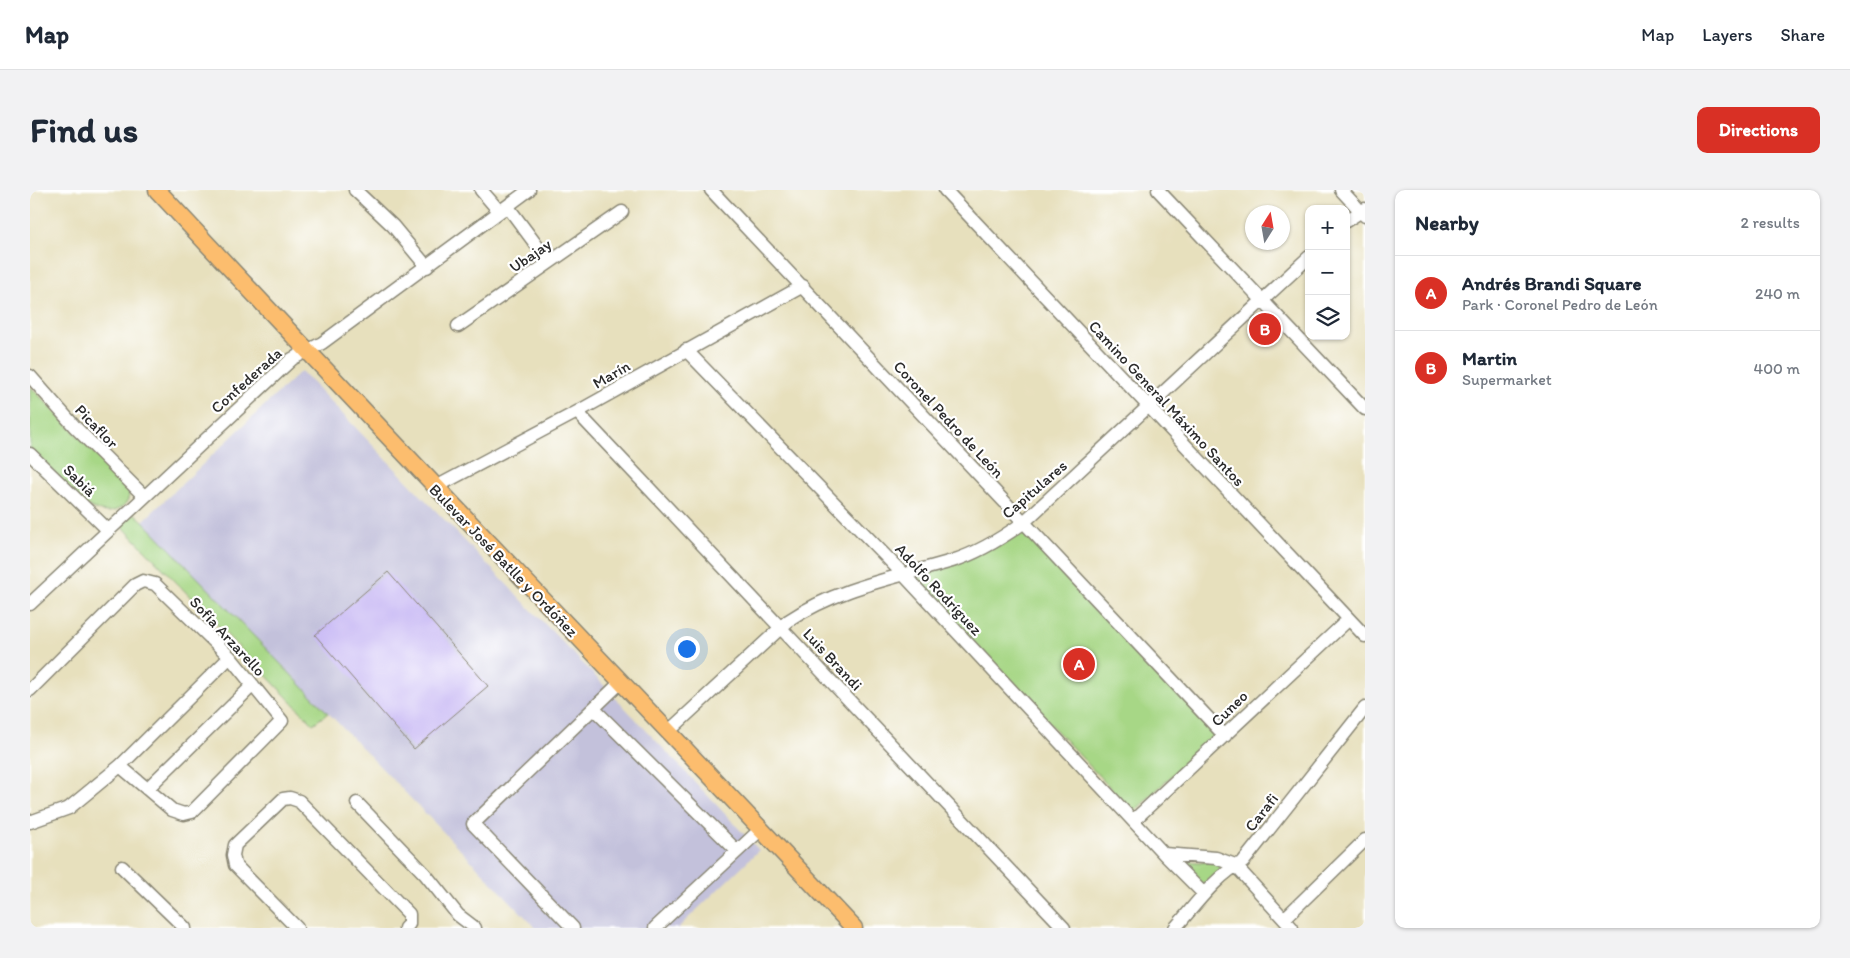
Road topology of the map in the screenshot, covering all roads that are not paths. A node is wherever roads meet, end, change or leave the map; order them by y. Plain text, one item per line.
1 (156, 190) edge
2 (355, 190) edge
3 (481, 190) edge
4 (529, 190) edge
5 (711, 190) edge
6 (945, 190) edge
7 (1158, 190) edge
8 (1341, 190) edge
9 (504, 209) junction
10 (622, 212) dead end
11 (1364, 212) edge
12 (1350, 218) edge
13 (1305, 261) edge
14 (549, 262) junction
15 (427, 267) junction
16 (803, 286) junction
17 (1263, 301) junction
18 (458, 326) dead end
19 (686, 350) junction
20 (306, 351) junction
21 (30, 376) edge
22 (1148, 407) junction
23 (1365, 409) edge
24 (577, 412) junction
25 (30, 454) edge
26 (434, 488) junction
27 (144, 496) junction
28 (1023, 523) junction
29 (108, 530) junction
30 (903, 574) junction
31 (30, 604) edge
32 (1349, 619) junction
33 (781, 627) junction
34 (1365, 636) edge
35 (230, 657) junction
36 (621, 682) junction
37 (253, 685) junction
38 (30, 690) edge
39 (594, 708) junction
40 (1365, 708) edge
41 (669, 731) junction
42 (1225, 736) junction
43 (120, 766) junction
44 (148, 789) junction
45 (357, 803) dead end
46 (1133, 821) junction
47 (30, 822) edge
48 (761, 829) junction
49 (1365, 840) edge
50 (737, 851) junction
51 (1164, 854) junction
52 (1235, 865) junction
53 (122, 867) dead end
54 (1204, 894) junction
55 (1288, 924) edge
56 (468, 926) edge
57 (184, 928) edge
58 (297, 928) edge
59 (405, 928) edge
60 (573, 928) edge
61 (655, 928) edge
62 (854, 928) edge
63 (1064, 928) edge
64 (1174, 928) edge

1 - 20 main road, Bulevar José Batlle y Ordóñez
2 - 15 street
3 - 9 street
4 - 9 street, Confederada
5 - 16 street, Coronel Pedro de León
6 - 22 street, Camino General Máximo Santos
7 - 17 street
8 - 11 street
9 - 14 street
9 - 15 street, Confederada
10 - 14 street, Ubajay
11 - 12 street
13 - 17 street, Capitulares
14 - 18 street, Ubajay
15 - 20 street, Confederada
16 - 19 street, Marín
16 - 28 street, Coronel Pedro de León
17 - 22 street, Capitulares
17 - 23 street
19 - 24 street, Marín
19 - 30 street, Adolfo Rodríguez
20 - 26 main road, Bulevar José Batlle y Ordóñez
20 - 27 street, Confederada
21 - 27 street, Picaflor
22 - 28 street, Capitulares
22 - 32 street, Camino General Máximo Santos
24 - 26 street, Marín
24 - 33 street, Luis Brandi
25 - 29 street, Sabiá
26 - 36 main road, Bulevar José Batlle y Ordóñez
27 - 29 street, Confederada
28 - 30 street, Capitulares
28 - 42 street, Coronel Pedro de León
29 - 31 street, Confederada
30 - 33 street, Capitulares
30 - 46 street, Adolfo Rodríguez
32 - 34 street, Camino General Máximo Santos
32 - 42 street, Cuneo
33 - 41 street, Capitulares
33 - 63 street, Luis Brandi
35 - 37 street, Sofía Arzarello
35 - 38 street, Sofía Arzarello
35 - 43 street
36 - 39 street
36 - 41 main road, Bulevar José Batlle y Ordóñez
37 - 44 street
37 - 44 street, Sofía Arzarello
39 - 50 street
39 - 60 street
40 - 52 street, Carafi
41 - 48 main road, Bulevar José Batlle y Ordóñez
42 - 46 street, Cuneo
43 - 44 street
43 - 47 street
45 - 56 street
46 - 51 street, Adolfo Rodríguez
48 - 50 street
48 - 62 main road, Bulevar José Batlle y Ordóñez
49 - 55 street
50 - 61 street
51 - 52 street
51 - 54 street, Adolfo Rodríguez
52 - 54 street, Carafi
52 - 55 street
53 - 57 street
54 - 64 street, Carafi
58 - 59 street

